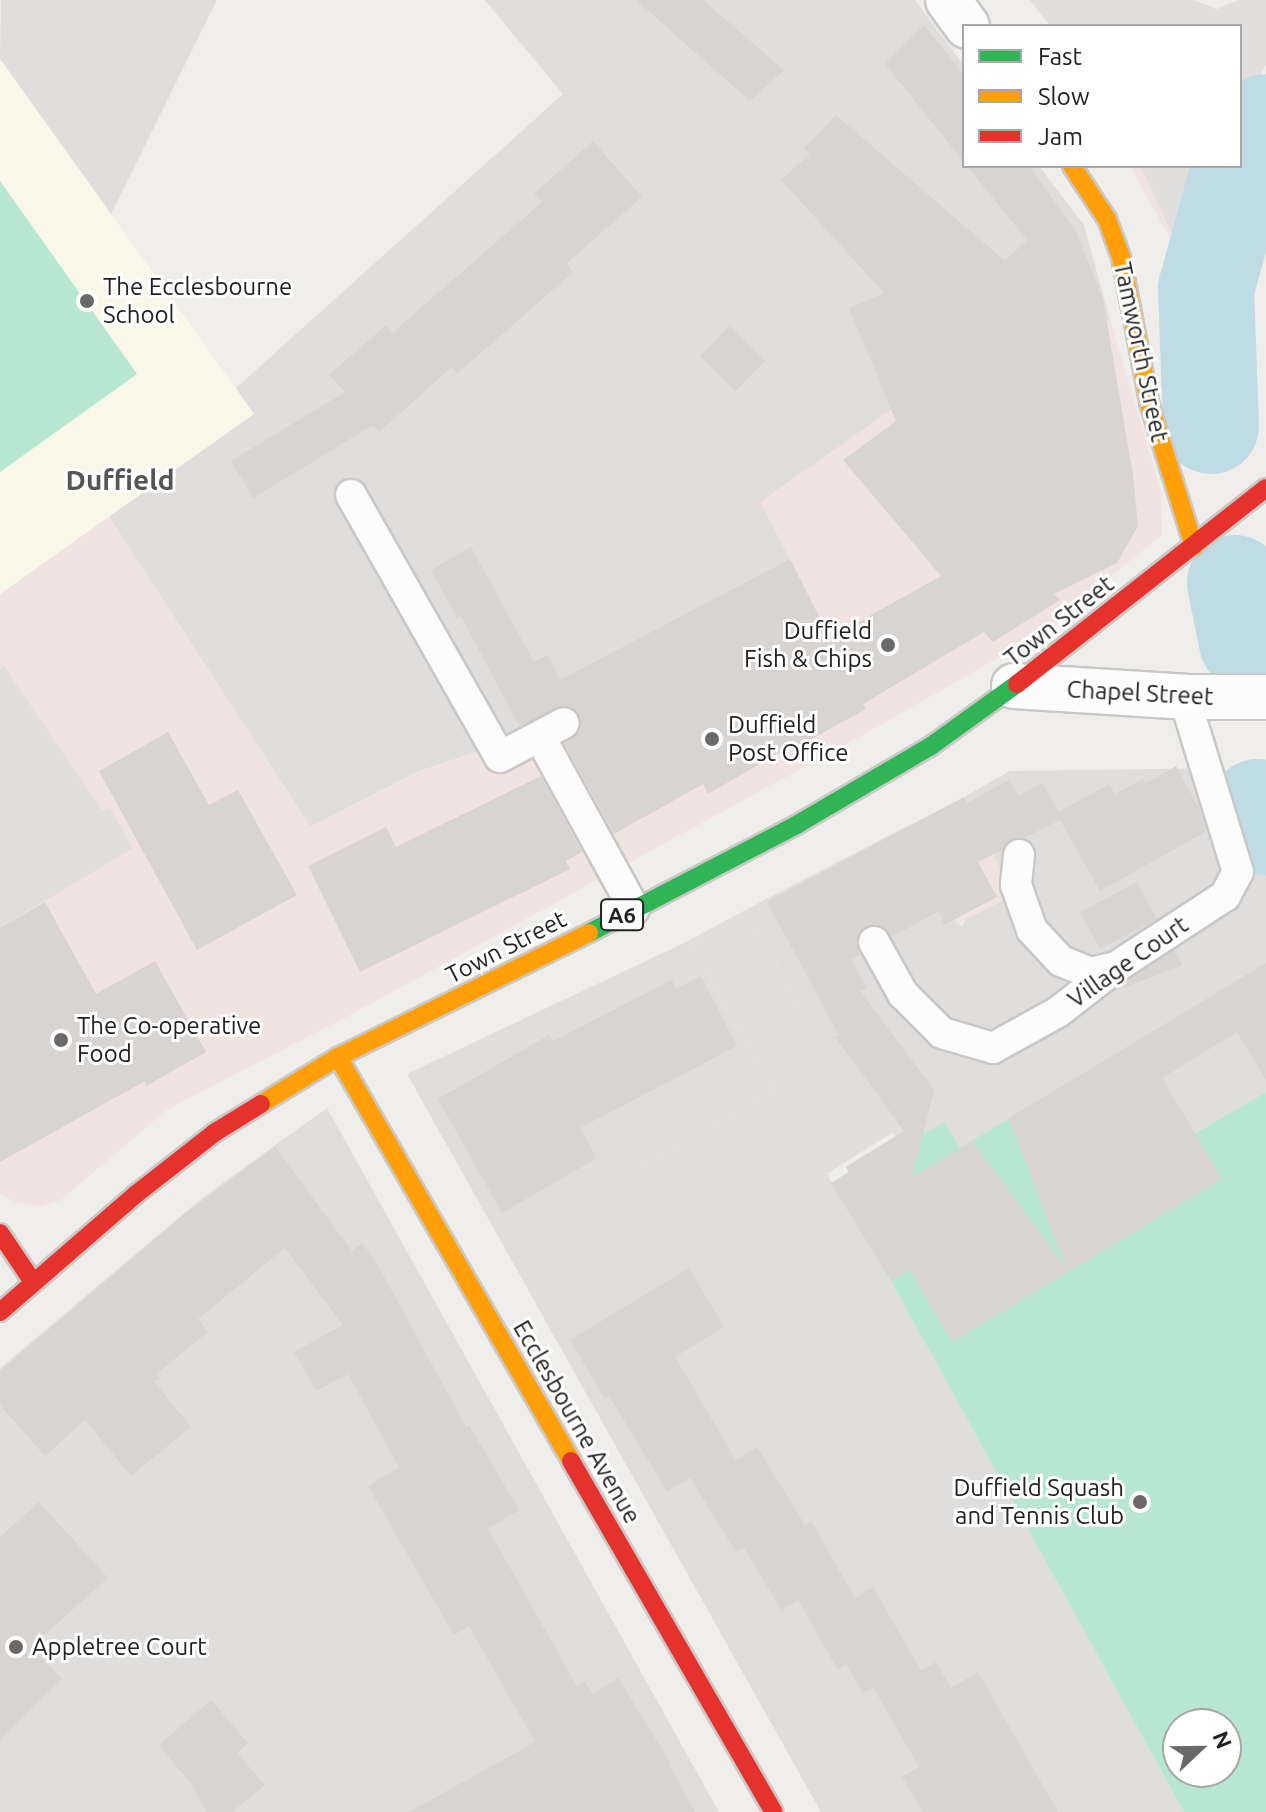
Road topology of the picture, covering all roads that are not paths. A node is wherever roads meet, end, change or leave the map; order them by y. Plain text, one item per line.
1 (948, 0) edge
2 (966, 24) edge
3 (1073, 168) edge
4 (1266, 488) edge
5 (351, 495) dead end
6 (1200, 542) junction
7 (1014, 686) junction
8 (1186, 697) junction
9 (1266, 697) edge
10 (1019, 855) dead end
11 (634, 909) junction
12 (874, 942) dead end
13 (1116, 967) junction
14 (338, 1057) junction
15 (0, 1233) edge
16 (33, 1282) junction
17 (0, 1312) edge
18 (774, 1812) edge

1 - 2 street
3 - 6 main road, Tamworth Street
4 - 6 main road, A6
5 - 11 lane
6 - 7 main road, Town Street / A6
7 - 8 street, Chapel Street
7 - 11 main road, Town Street / A6
8 - 9 street, Chapel Street
8 - 13 lane, Village Court
10 - 13 lane
11 - 14 main road, Town Street / A6
12 - 13 lane, Village Court
14 - 16 main road, Town Street / A6
14 - 18 main road, Ecclesbourne Avenue
15 - 16 main road
16 - 17 main road, Town Street / A6

